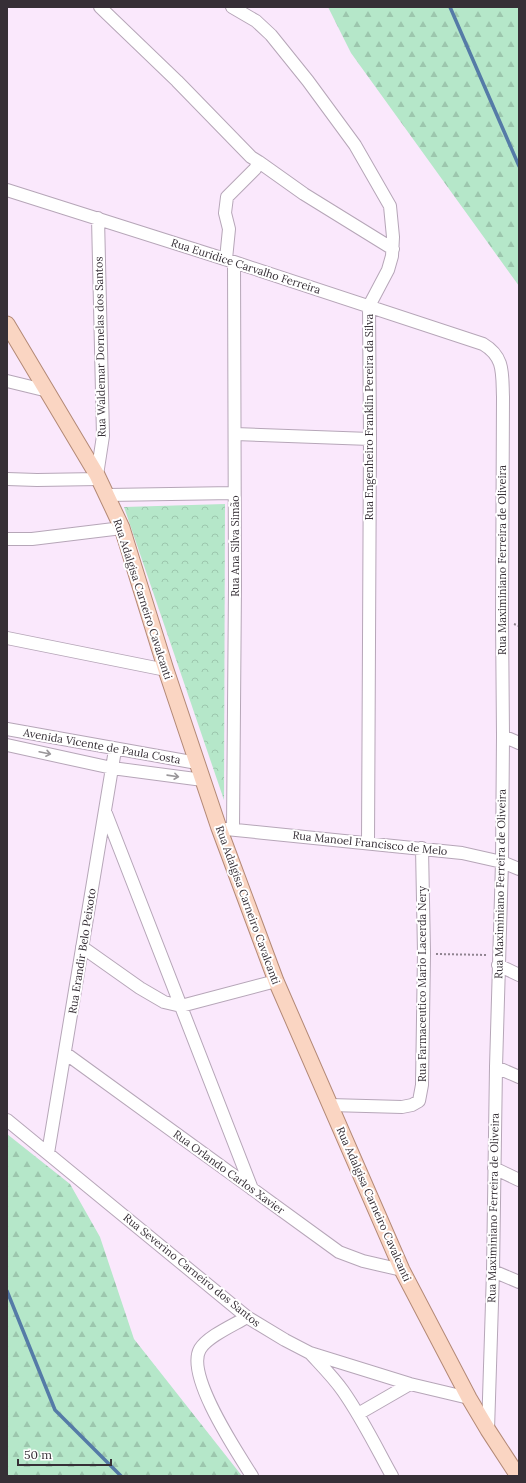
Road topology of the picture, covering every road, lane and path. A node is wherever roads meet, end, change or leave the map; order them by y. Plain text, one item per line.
1 (100, 7) edge
2 (232, 7) edge
3 (259, 162) junction
4 (7, 190) edge
5 (98, 218) junction
6 (393, 249) junction
7 (230, 261) junction
8 (369, 306) junction
9 (7, 324) edge
10 (484, 344) joint
11 (7, 381) edge
12 (48, 391) junction
13 (235, 434) junction
14 (370, 438) junction
15 (98, 477) junction
16 (7, 479) edge
17 (234, 493) junction
18 (107, 495) junction
19 (122, 528) junction
20 (7, 539) edge
21 (7, 638) edge
22 (166, 670) junction
23 (7, 729) edge
24 (503, 736) junction
25 (519, 743) edge
26 (7, 745) edge
27 (115, 750) junction
28 (197, 763) junction
29 (112, 768) junction
30 (203, 780) junction
31 (105, 811) junction
32 (226, 829) junction
33 (368, 843) junction
34 (422, 848) junction
35 (502, 862) junction
36 (519, 869) edge
37 (82, 947) junction
38 (424, 953) junction
39 (499, 960) junction
40 (519, 975) edge
41 (276, 981) junction
42 (181, 1006) junction
43 (65, 1053) junction
44 (496, 1067) junction
45 (519, 1077) edge
46 (330, 1105) junction
47 (7, 1120) edge
48 (48, 1153) junction
49 (494, 1168) junction
50 (519, 1180) edge
51 (252, 1189) junction
52 (402, 1270) junction
53 (493, 1271) junction
54 (519, 1282) edge
55 (247, 1317) junction
56 (310, 1353) junction
57 (410, 1384) junction
58 (469, 1398) junction
59 (358, 1414) junction
60 (488, 1430) junction
61 (252, 1476) edge
62 (392, 1476) edge
63 (518, 1476) edge

1 - 3 street
2 - 6 street, Rua Engenheiro Franklin Pereira da Silva
3 - 6 street
3 - 7 street, Rua Ana Silva Simão
4 - 5 street, Rua Euridice Carvalho Ferreira
5 - 7 street, Rua Euridice Carvalho Ferreira
5 - 15 street, Rua Waldemar Dornelas dos Santos
6 - 8 street, Rua Engenheiro Franklin Pereira da Silva
7 - 8 street, Rua Euridice Carvalho Ferreira
7 - 13 street, Rua Ana Silva Simão
8 - 10 street, Rua Euridice Carvalho Ferreira
8 - 14 street, Rua Engenheiro Franklin Pereira da Silva
9 - 12 main road, Rua Adalgisa Carneiro Cavalcanti
10 - 24 street, Rua Maximiniano Ferreira de Oliveira
11 - 12 street
12 - 15 main road, Rua Adalgisa Carneiro Cavalcanti
13 - 14 street
13 - 17 street, Rua Ana Silva Simão
14 - 33 street, Rua Engenheiro Franklin Pereira da Silva
15 - 16 street
15 - 18 main road, Rua Adalgisa Carneiro Cavalcanti
17 - 18 street
17 - 32 street, Rua Ana Silva Simão
18 - 19 main road, Rua Adalgisa Carneiro Cavalcanti
19 - 20 street
19 - 22 main road, Rua Adalgisa Carneiro Cavalcanti
21 - 22 street
22 - 28 main road, Rua Adalgisa Carneiro Cavalcanti
23 - 27 street, Avenida Vicente de Paula Costa
24 - 25 street
24 - 35 street, Rua Maximiniano Ferreira de Oliveira
26 -> 29 street, Avenida Vicente de Paula Costa
27 - 28 street, Avenida Vicente de Paula Costa
27 - 29 street, Rua Erandir Belo Peixoto
28 - 30 main road, Rua Adalgisa Carneiro Cavalcanti
29 -> 30 street, Avenida Vicente de Paula Costa
29 - 31 street, Rua Erandir Belo Peixoto
30 - 32 main road, Rua Adalgisa Carneiro Cavalcanti
31 - 37 street, Rua Erandir Belo Peixoto
31 - 42 street
32 - 33 street, Rua Manoel Francisco de Melo
32 - 41 main road, Rua Adalgisa Carneiro Cavalcanti
33 - 34 street, Rua Manoel Francisco de Melo
34 - 35 street, Rua Manoel Francisco de Melo
34 - 38 street, Rua Farmaceutico Mario Lacerda Nery
35 - 36 street, Rua Manoel Francisco de Melo
35 - 39 street, Rua Maximiniano Ferreira de Oliveira
37 - 42 street
37 - 43 street, Rua Erandir Belo Peixoto
38 - 39 path
38 - 46 street, Rua Farmaceutico Mario Lacerda Nery
39 - 40 street
39 - 44 street, Rua Maximiniano Ferreira de Oliveira
41 - 42 street
41 - 46 main road, Rua Adalgisa Carneiro Cavalcanti
42 - 51 street
43 - 48 street, Rua Erandir Belo Peixoto
43 - 51 street, Rua Orlando Carlos Xavier
44 - 45 street
44 - 49 street, Rua Maximiniano Ferreira de Oliveira
46 - 52 main road, Rua Adalgisa Carneiro Cavalcanti
47 - 48 street, Rua Severino Carneiro dos Santos
48 - 55 street, Rua Severino Carneiro dos Santos
49 - 50 street
49 - 53 street, Rua Maximiniano Ferreira de Oliveira
51 - 52 street, Rua Orlando Carlos Xavier
52 - 58 main road, Rua Adalgisa Carneiro Cavalcanti
53 - 54 street
53 - 60 street, Rua Maximiniano Ferreira de Oliveira
55 - 56 street, Rua Severino Carneiro dos Santos
55 - 61 street
56 - 57 street, Rua Severino Carneiro dos Santos
56 - 59 street
57 - 58 street, Rua Severino Carneiro dos Santos
57 - 59 street
58 - 60 main road, Rua Adalgisa Carneiro Cavalcanti
59 - 62 street
60 - 63 main road, Rua Adalgisa Carneiro Cavalcanti

